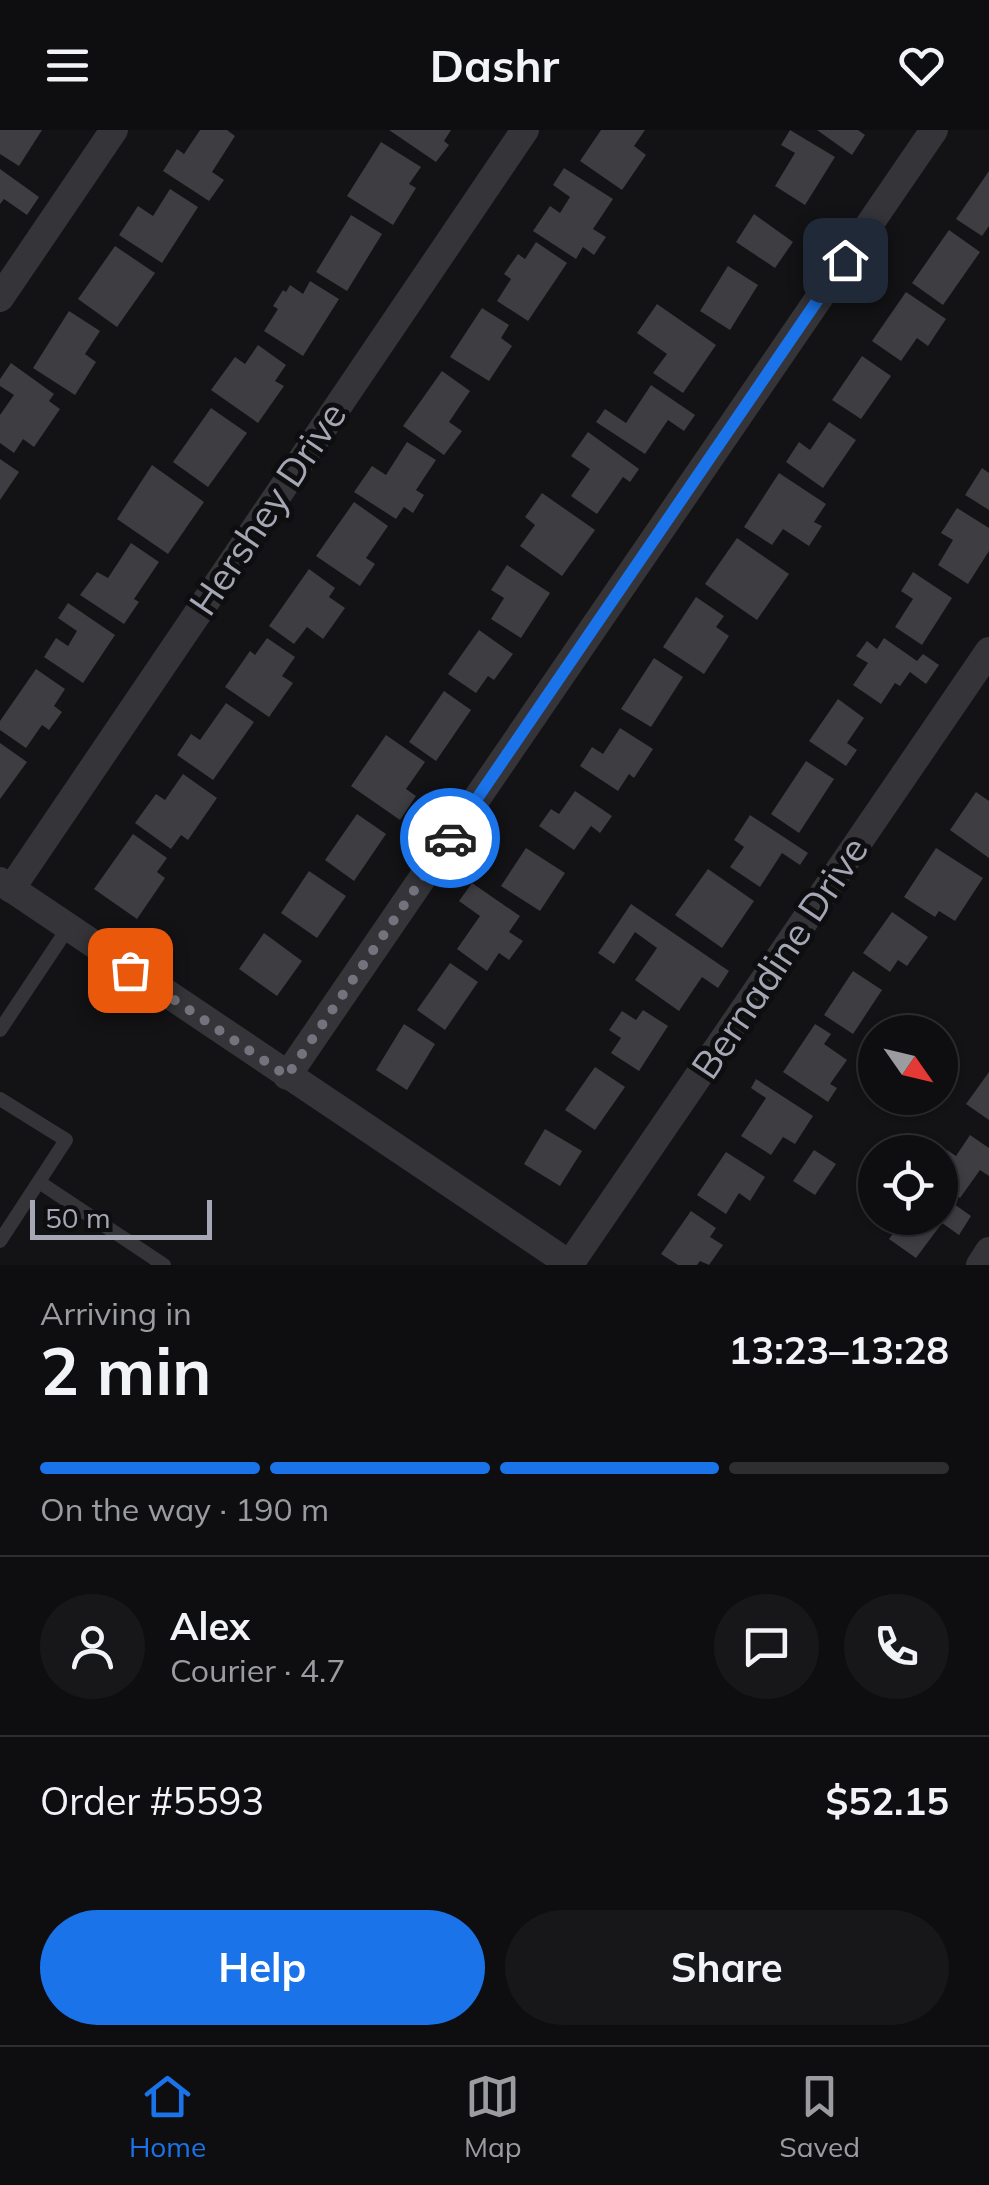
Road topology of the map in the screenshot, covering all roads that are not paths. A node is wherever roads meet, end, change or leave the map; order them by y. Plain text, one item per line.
1 (114, 130) edge
2 (526, 130) edge
3 (934, 130) edge
4 (0, 298) edge
5 (989, 650) edge
6 (6, 885) edge
7 (68, 928) junction
8 (0, 1030) edge
9 (287, 1076) junction
10 (0, 1099) edge
11 (38, 1182) junction
12 (0, 1241) edge
13 (989, 1251) edge
14 (164, 1265) edge
15 (571, 1265) edge
16 (980, 1265) edge

1 - 4 street
2 - 6 street, Hershey Drive
3 - 9 street
5 - 15 street, Bernadine Drive
6 - 7 street
7 - 8 lane
7 - 9 street
9 - 15 street
10 - 11 lane
11 - 12 lane
11 - 14 lane
13 - 16 street

